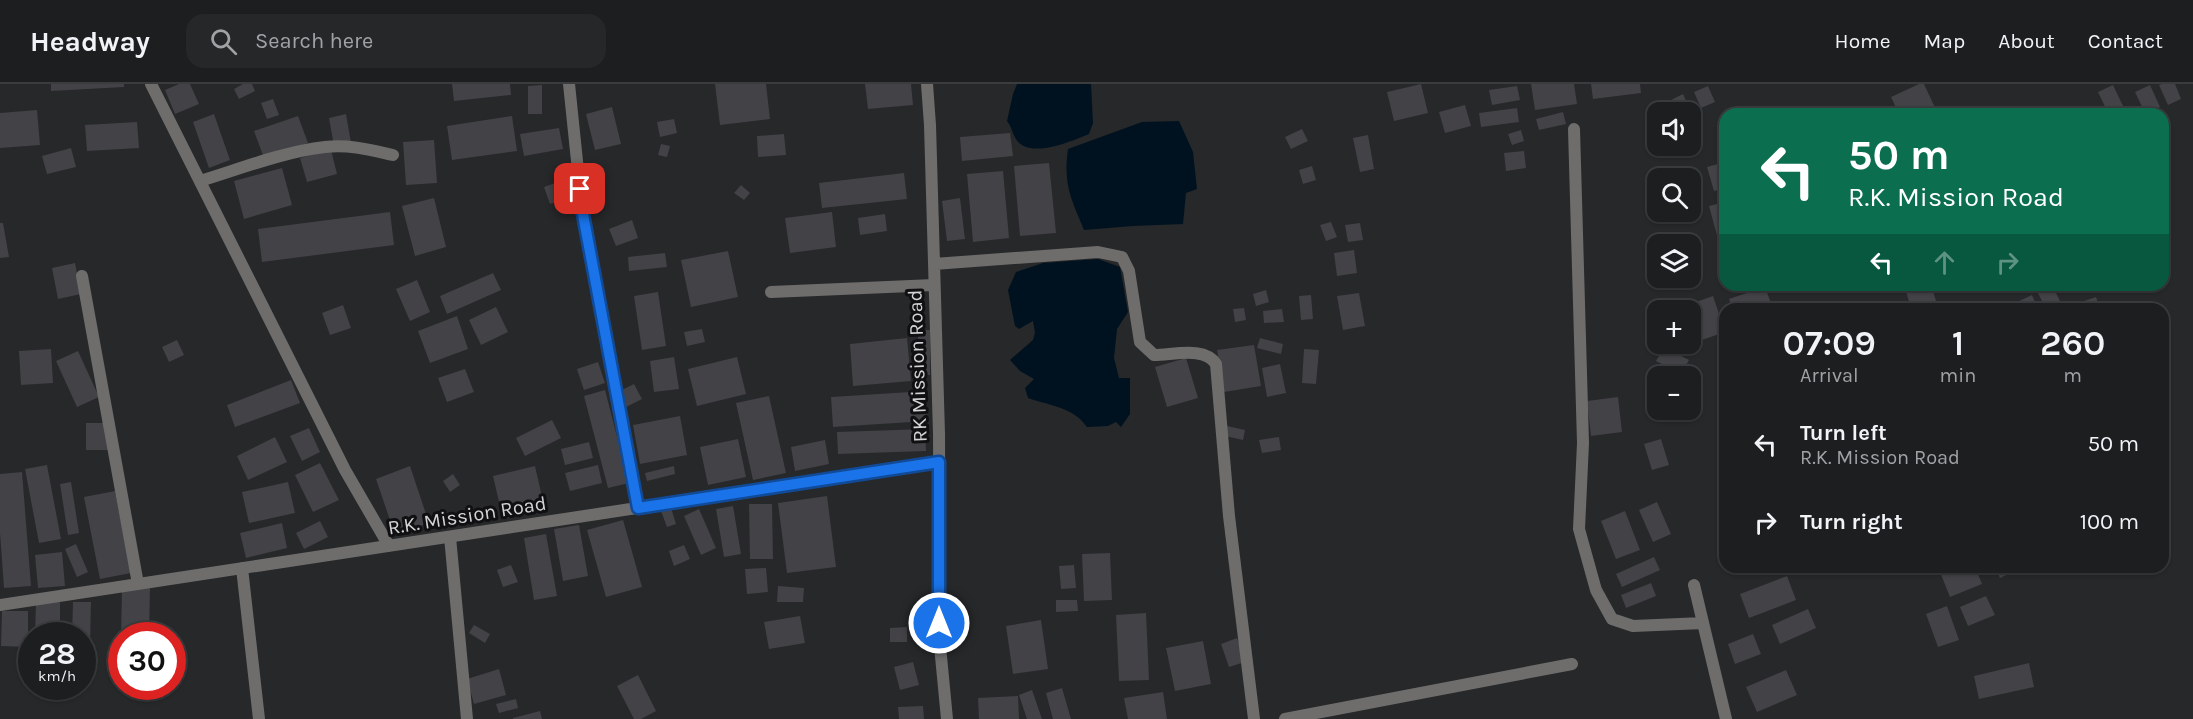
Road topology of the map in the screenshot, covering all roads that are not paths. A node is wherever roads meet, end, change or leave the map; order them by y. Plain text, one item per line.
1 (151, 84) edge
2 (569, 84) edge
3 (927, 84) edge
4 (1574, 129) dead end
5 (393, 155) dead end
6 (200, 181) junction
7 (934, 264) junction
8 (82, 276) dead end
9 (934, 285) junction
10 (771, 292) dead end
11 (939, 462) junction
12 (638, 508) junction
13 (450, 537) junction
14 (389, 546) junction
15 (242, 568) junction
16 (138, 584) junction
17 (1694, 585) dead end
18 (0, 605) edge
19 (1703, 623) junction
20 (1572, 664) dead end
21 (259, 719) edge
22 (466, 719) edge
23 (947, 719) edge
24 (1254, 719) edge
25 (1285, 719) edge
26 (1726, 719) edge

1 - 6 street
2 - 12 street
3 - 7 street, RK Mission Road
4 - 19 street
5 - 6 street
6 - 14 street
7 - 9 street, RK Mission Road
7 - 24 street
8 - 16 street
9 - 10 street
9 - 11 street, RK Mission Road
11 - 12 street, R.K. Mission Road
11 - 23 street, RK Mission Road
12 - 13 street, R.K. Mission Road
13 - 14 street, R.K. Mission Road
13 - 22 street
14 - 15 street, R.K. Mission Road
15 - 16 street, R.K. Mission Road
15 - 21 street
16 - 18 street, R.K. Mission Road
17 - 19 street
19 - 26 street
20 - 25 street

